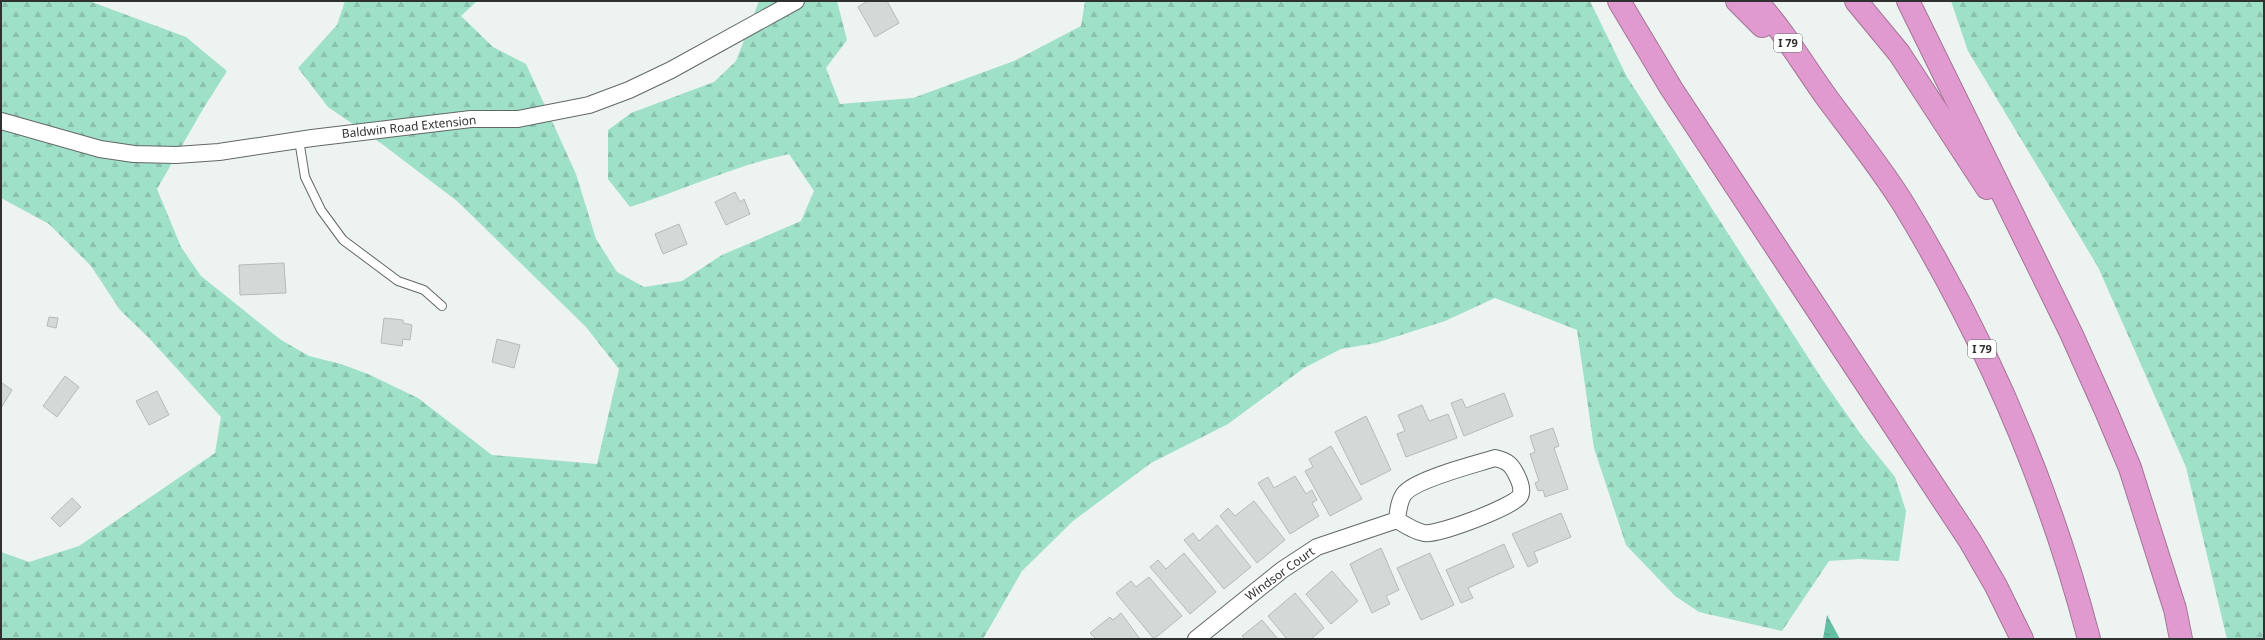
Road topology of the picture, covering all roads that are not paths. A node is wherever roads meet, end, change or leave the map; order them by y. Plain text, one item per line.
1 (796, 1) edge
2 (1619, 1) edge
3 (1737, 1) edge
4 (1756, 1) edge
5 (1856, 1) edge
6 (1908, 1) edge
7 (1819, 86) junction
8 (1, 121) edge
9 (299, 140) junction
10 (442, 306) dead end
11 (2071, 333) junction
12 (1397, 520) junction
13 (1196, 639) edge
14 (2022, 639) edge
15 (2089, 639) edge
16 (2181, 639) edge

1 - 9 street, Baldwin Road Extension
2 - 14 highway
3 - 7 highway
4 - 7 highway, I 79
5 - 11 highway
6 - 11 highway
7 - 15 highway, I 79
8 - 9 street, Baldwin Road Extension
9 - 10 lane
11 - 16 highway
12 - 12 street
12 - 13 street, Windsor Court

